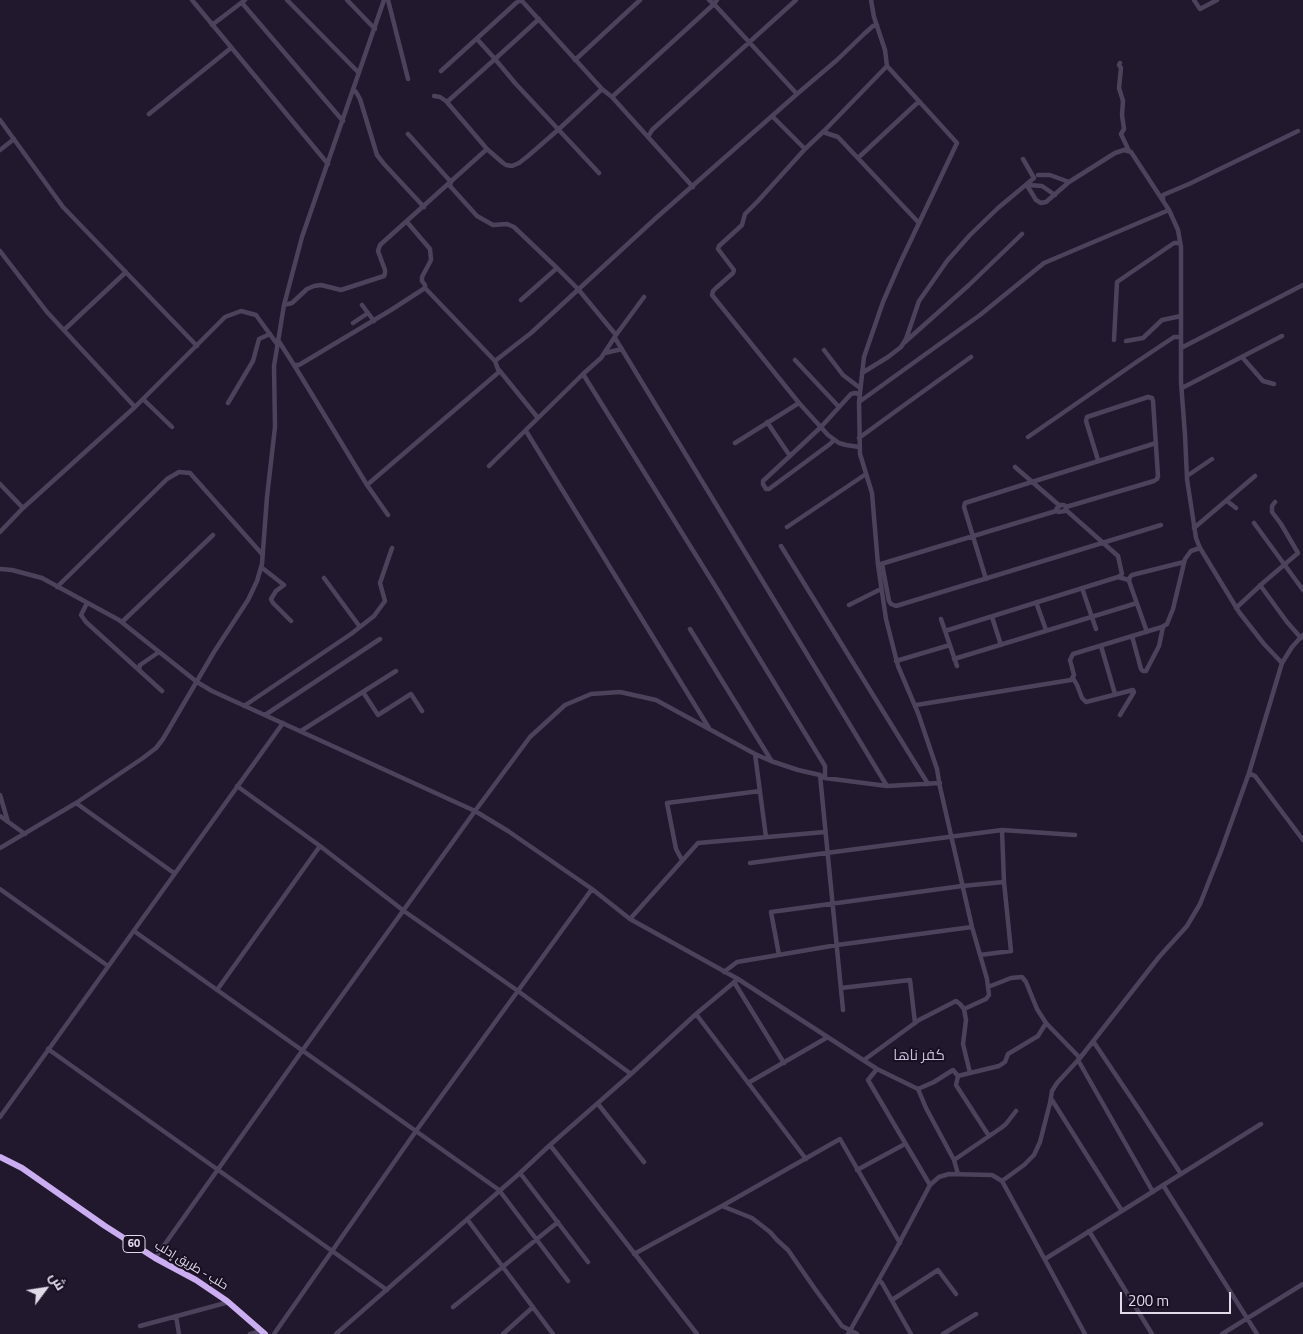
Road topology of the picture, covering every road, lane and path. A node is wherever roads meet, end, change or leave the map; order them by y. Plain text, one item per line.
1 (192, 0) edge
2 (287, 0) edge
3 (347, 0) edge
4 (384, 0) edge
5 (388, 0) edge
6 (640, 0) edge
7 (710, 0) edge
8 (717, 0) edge
9 (796, 0) edge
10 (871, 0) edge
11 (1194, 0) edge
12 (1217, 0) edge
13 (243, 1) edge
14 (714, 4) junction
15 (539, 19) junction
16 (212, 25) junction
17 (877, 25) junction
18 (375, 29) junction
19 (477, 39) junction
20 (749, 43) junction
21 (231, 48) junction
22 (495, 59) junction
23 (576, 60) junction
24 (1120, 63) dead end
25 (887, 66) junction
26 (358, 72) junction
27 (442, 72) dead end
28 (408, 79) dead end
29 (353, 89) junction
30 (602, 89) junction
31 (797, 94) junction
32 (434, 96) dead end
33 (612, 97) junction
34 (447, 102) junction
35 (920, 102) junction
36 (149, 114) dead end
37 (772, 116) junction
38 (0, 120) edge
39 (343, 121) junction
40 (559, 129) junction
41 (1298, 131) dead end
42 (823, 132) junction
43 (408, 134) dead end
44 (648, 137) junction
45 (14, 139) junction
46 (487, 149) junction
47 (805, 149) junction
48 (0, 150) edge
49 (1129, 152) junction
50 (858, 158) junction
51 (1022, 159) dead end
52 (328, 164) junction
53 (599, 172) dead end
54 (1038, 175) dead end
55 (451, 182) junction
56 (1069, 182) junction
57 (1029, 183) junction
58 (692, 187) junction
59 (1054, 195) junction
60 (1163, 200) junction
61 (424, 207) junction
62 (1169, 210) junction
63 (407, 222) junction
64 (919, 223) junction
65 (1022, 234) dead end
66 (1180, 243) junction
67 (0, 251) edge
68 (557, 268) junction
69 (126, 272) junction
70 (1303, 285) edge
71 (426, 288) junction
72 (578, 290) junction
73 (644, 297) dead end
74 (521, 300) dead end
75 (284, 305) junction
76 (362, 305) dead end
77 (368, 313) junction
78 (1181, 316) junction
79 (374, 321) junction
80 (353, 323) dead end
81 (64, 330) junction
82 (270, 334) junction
83 (616, 336) junction
84 (1282, 336) dead end
85 (1181, 337) junction
86 (1114, 340) dead end
87 (1126, 341) dead end
88 (278, 342) junction
89 (197, 346) junction
90 (901, 347) junction
91 (1181, 348) junction
92 (622, 350) junction
93 (824, 350) dead end
94 (605, 353) junction
95 (971, 357) dead end
96 (1242, 357) junction
97 (795, 360) dead end
98 (495, 361) junction
99 (294, 365) junction
100 (499, 370) junction
101 (862, 373) junction
102 (583, 374) junction
103 (1274, 384) dead end
104 (1182, 388) junction
105 (859, 391) junction
106 (143, 399) junction
107 (858, 402) junction
108 (228, 403) dead end
109 (799, 403) junction
110 (135, 406) junction
111 (839, 407) junction
112 (538, 418) junction
113 (767, 422) junction
114 (820, 427) junction
115 (172, 428) dead end
116 (526, 431) junction
117 (1028, 437) dead end
118 (859, 438) junction
119 (834, 440) junction
120 (735, 442) dead end
121 (1156, 442) junction
122 (859, 447) junction
123 (790, 456) junction
124 (1212, 459) dead end
125 (1098, 460) junction
126 (489, 466) dead end
127 (1015, 467) dead end
128 (866, 474) junction
129 (1187, 476) junction
130 (1255, 476) dead end
131 (1032, 482) junction
132 (0, 484) edge
133 (367, 485) junction
134 (1226, 501) junction
135 (1275, 502) dead end
136 (1060, 506) junction
137 (23, 508) junction
138 (1236, 508) dead end
139 (1066, 509) junction
140 (1056, 511) junction
141 (388, 515) dead end
142 (1254, 523) dead end
143 (1161, 525) dead end
144 (787, 527) dead end
145 (1194, 528) junction
146 (0, 532) edge
147 (213, 535) dead end
148 (974, 536) junction
149 (1102, 542) junction
150 (781, 546) dead end
151 (392, 548) dead end
152 (1200, 548) junction
153 (262, 554) junction
154 (1184, 562) junction
155 (880, 564) junction
156 (1284, 565) junction
157 (261, 567) junction
158 (0, 569) edge
159 (1118, 577) junction
160 (324, 578) dead end
161 (986, 578) junction
162 (1129, 580) junction
163 (57, 586) junction
164 (1260, 586) junction
165 (1082, 588) junction
166 (881, 589) junction
167 (1303, 590) edge
168 (1036, 602) junction
169 (87, 603) junction
170 (1137, 603) junction
171 (849, 605) dead end
172 (1236, 608) junction
173 (992, 617) junction
174 (1092, 617) junction
175 (940, 620) dead end
176 (291, 621) dead end
177 (122, 622) junction
178 (360, 627) junction
179 (1164, 627) junction
180 (690, 629) dead end
181 (1096, 629) dead end
182 (1046, 630) junction
183 (945, 631) junction
184 (1147, 632) junction
185 (1132, 636) junction
186 (1302, 636) edge
187 (380, 639) dead end
188 (950, 645) junction
189 (1001, 645) junction
190 (1100, 646) junction
191 (159, 652) junction
192 (954, 659) junction
193 (896, 661) junction
194 (1282, 663) junction
195 (957, 666) dead end
196 (139, 670) junction
197 (396, 671) dead end
198 (1073, 678) junction
199 (197, 682) junction
200 (162, 691) dead end
201 (363, 692) junction
202 (1115, 694) junction
203 (244, 706) junction
204 (916, 706) junction
205 (422, 711) dead end
206 (265, 715) junction
207 (1120, 715) dead end
208 (283, 723) junction
209 (710, 730) junction
210 (301, 731) junction
211 (755, 754) junction
212 (771, 761) junction
213 (1249, 774) junction
214 (823, 776) junction
215 (940, 783) junction
216 (928, 784) junction
217 (238, 786) junction
218 (887, 786) junction
219 (760, 791) junction
220 (0, 794) edge
221 (76, 802) junction
222 (475, 811) junction
223 (0, 816) edge
224 (8, 822) junction
225 (1002, 830) junction
226 (825, 832) junction
227 (25, 834) junction
228 (1075, 835) dead end
229 (766, 836) junction
230 (952, 836) junction
231 (1303, 840) edge
232 (320, 846) junction
233 (0, 848) edge
234 (827, 853) junction
235 (682, 860) junction
236 (750, 863) dead end
237 (174, 873) junction
238 (1004, 882) junction
239 (962, 886) junction
240 (0, 889) edge
241 (592, 889) junction
242 (832, 903) junction
243 (404, 911) junction
244 (630, 919) junction
245 (972, 927) junction
246 (134, 931) junction
247 (837, 945) junction
248 (980, 954) junction
249 (779, 955) junction
250 (108, 966) junction
251 (724, 972) junction
252 (736, 980) junction
253 (988, 987) junction
254 (841, 988) junction
255 (218, 990) junction
256 (518, 991) junction
257 (844, 1010) dead end
258 (964, 1010) junction
259 (696, 1014) junction
260 (916, 1023) junction
261 (1046, 1024) junction
262 (828, 1037) junction
263 (1093, 1041) junction
264 (48, 1049) junction
265 (302, 1051) junction
266 (1079, 1059) junction
267 (864, 1060) junction
268 (784, 1063) junction
269 (877, 1069) junction
270 (970, 1073) junction
271 (631, 1074) junction
272 (958, 1076) junction
273 (748, 1083) junction
274 (918, 1089) junction
275 (1052, 1091) junction
276 (598, 1104) junction
277 (1016, 1111) dead end
278 (0, 1117) edge
279 (1261, 1124) dead end
280 (416, 1131) junction
281 (989, 1136) junction
282 (905, 1144) junction
283 (550, 1145) junction
284 (0, 1157) edge
285 (806, 1159) junction
286 (954, 1160) junction
287 (644, 1162) dead end
288 (218, 1169) junction
289 (857, 1170) junction
290 (520, 1173) junction
291 (958, 1174) junction
292 (1181, 1174) junction
293 (1002, 1181) junction
294 (930, 1185) junction
295 (1163, 1185) junction
296 (500, 1190) junction
297 (1153, 1192) junction
298 (722, 1206) junction
299 (1122, 1211) junction
300 (467, 1219) junction
301 (558, 1222) junction
302 (1089, 1231) junction
303 (536, 1240) junction
304 (900, 1243) junction
305 (332, 1251) junction
306 (634, 1254) junction
307 (155, 1258) junction
308 (1045, 1259) junction
309 (588, 1262) dead end
310 (503, 1267) junction
311 (879, 1280) junction
312 (568, 1281) dead end
313 (1303, 1284) edge
314 (387, 1290) junction
315 (956, 1294) dead end
316 (892, 1300) junction
317 (229, 1302) junction
318 (453, 1307) dead end
319 (533, 1307) junction
320 (976, 1314) dead end
321 (176, 1316) junction
322 (1247, 1318) junction
323 (140, 1326) dead end
324 (263, 1332) edge
325 (849, 1332) edge
326 (179, 1334) edge
327 (250, 1334) edge
328 (274, 1334) edge
329 (336, 1334) edge
330 (503, 1334) edge
331 (553, 1334) edge
332 (697, 1334) edge
333 (857, 1334) edge
334 (911, 1334) edge
335 (943, 1334) edge
336 (1085, 1334) edge
337 (1152, 1334) edge
338 (1222, 1334) edge
339 (1257, 1334) edge

1 - 16 street
2 - 26 street
3 - 18 street
4 - 18 street
5 - 28 street
6 - 23 street
7 - 14 street
8 - 14 street
9 - 20 street
10 - 17 street
11 - 12 street
13 - 16 street
13 - 39 street
14 - 20 street
14 - 33 street
15 - 19 street
15 - 22 street
15 - 23 street
16 - 21 street
17 - 25 street
17 - 31 street
18 - 26 street
19 - 22 street
19 - 27 street
20 - 31 street
20 - 44 street
21 - 36 street
21 - 52 street
22 - 34 street
22 - 40 street
23 - 30 street
24 - 49 street
25 - 35 street
25 - 42 street
26 - 29 street
29 - 39 street
29 - 61 street
30 - 33 street
30 - 40 street
31 - 37 street
32 - 34 street
33 - 44 street
34 - 46 street
35 - 50 street
35 - 64 street
37 - 47 street
37 - 58 street
38 - 45 street
39 - 52 street
40 - 46 street
40 - 53 street
41 - 60 street
42 - 47 street
42 - 50 street
43 - 55 street
44 - 58 street
45 - 48 street
45 - 69 street
46 - 55 street
47 - 109 street
49 - 56 street
49 - 60 street
50 - 64 street
51 - 57 street
52 - 75 street
54 - 56 street
55 - 61 street
55 - 68 street
56 - 59 street
57 - 59 street
57 - 59 street
57 - 90 street
58 - 72 street
60 - 62 street
61 - 63 street
62 - 66 street
62 - 107 street
63 - 71 street
63 - 75 street
64 - 101 street
65 - 90 street
66 - 78 street
66 - 86 street
67 - 81 street
68 - 72 street
68 - 74 street
69 - 81 street
69 - 89 street
70 - 91 street
71 - 79 street
71 - 98 street
72 - 83 street
72 - 98 street
73 - 83 street
75 - 88 street
76 - 77 street
77 - 79 street
77 - 80 street
78 - 85 street
78 - 87 street
79 - 99 street
81 - 110 street
82 - 88 street
82 - 89 street
82 - 108 street
83 - 92 street
83 - 94 street
84 - 96 street
85 - 91 street
85 - 117 street
88 - 99 street
88 - 153 street
89 - 106 street
90 - 101 street
91 - 104 street
92 - 94 street
92 - 218 street
93 - 105 street
94 - 102 street
95 - 118 street
96 - 103 street
96 - 104 street
97 - 111 street
98 - 100 street
99 - 133 street
100 - 112 street
100 - 133 street
101 - 105 street
102 - 112 street
102 - 214 street
104 - 129 street
105 - 107 street
105 - 111 street
106 - 110 street
106 - 115 street
107 - 118 street
109 - 113 street
109 - 114 street
110 - 137 street
111 - 114 street
112 - 116 street
113 - 120 street
113 - 123 street
114 - 119 street
114 - 123 street
116 - 126 street
116 - 209 street
118 - 122 street
119 - 122 street
119 - 123 street
121 - 125 street
121 - 125 street
121 - 139 street
122 - 128 street
124 - 129 street
125 - 131 street
127 - 131 street
128 - 144 street
128 - 155 street
129 - 145 street
130 - 134 street
131 - 136 street
131 - 148 street
132 - 137 street
133 - 141 street
134 - 138 street
134 - 145 street
135 - 156 street
136 - 139 street
136 - 140 street
137 - 146 street
139 - 140 street
139 - 149 street
140 - 148 street
142 - 156 street
143 - 149 street
145 - 152 street
147 - 177 street
148 - 155 street
148 - 161 street
149 - 159 street
149 - 161 street
150 - 216 street
151 - 178 street
152 - 154 street
152 - 172 street
153 - 157 street
153 - 163 street
154 - 162 street
154 - 179 street
155 - 161 street
155 - 166 street
156 - 164 street
156 - 167 street
157 - 176 street
157 - 199 street
158 - 163 street
159 - 162 street
159 - 165 street
160 - 178 street
162 - 170 street
163 - 169 street
164 - 172 street
164 - 186 street
165 - 168 street
165 - 174 street
166 - 171 street
166 - 193 street
168 - 173 street
168 - 182 street
169 - 177 street
169 - 196 street
170 - 174 street
170 - 184 street
172 - 194 street
173 - 183 street
173 - 189 street
174 - 181 street
174 - 182 street
175 - 183 street
177 - 191 street
178 - 203 street
179 - 184 street
179 - 185 street
180 - 212 street
182 - 189 street
183 - 188 street
184 - 185 street
185 - 190 street
186 - 194 street
187 - 206 street
188 - 192 street
188 - 193 street
189 - 192 street
190 - 198 street
190 - 202 street
191 - 196 street
191 - 199 street
192 - 195 street
193 - 204 street
194 - 213 street
196 - 200 street
197 - 201 street
198 - 202 street
198 - 204 street
199 - 203 street
199 - 221 street
201 - 205 street
201 - 210 street
202 - 207 street
203 - 206 street
204 - 215 street
206 - 208 street
208 - 210 street
208 - 217 street
209 - 211 street
209 - 222 street
210 - 222 street
211 - 212 street
211 - 219 street
212 - 214 street
213 - 231 street
213 - 263 street
214 - 218 street
214 - 226 street
215 - 216 street
215 - 230 street
216 - 218 street
217 - 232 street
217 - 237 street
219 - 229 street
219 - 235 street
220 - 224 street
221 - 227 street
221 - 237 street
222 - 241 street
222 - 243 street
223 - 224 street
224 - 227 street
225 - 228 street
225 - 230 street
225 - 238 street
226 - 229 street
226 - 234 street
227 - 233 street
229 - 235 street
230 - 234 street
230 - 239 street
232 - 243 street
232 - 255 street
234 - 236 street
234 - 242 street
235 - 244 street
237 - 246 street
238 - 239 street
238 - 248 street
239 - 242 street
239 - 245 street
240 - 250 street
241 - 244 street
241 - 256 street
242 - 247 street
242 - 249 street
243 - 256 street
243 - 265 street
244 - 251 street
245 - 247 street
245 - 248 street
246 - 250 street
246 - 255 street
247 - 249 street
247 - 254 street
248 - 253 street
249 - 251 street
250 - 264 street
251 - 252 street
252 - 259 street
252 - 262 street
252 - 268 street
253 - 258 street
253 - 261 street
254 - 257 street
254 - 260 street
255 - 265 street
256 - 271 street
256 - 280 street
258 - 260 street
258 - 270 street
259 - 271 street
259 - 273 street
260 - 267 street
261 - 266 street
261 - 270 street
262 - 267 street
262 - 268 street
263 - 266 street
263 - 292 street
264 - 278 street
264 - 288 street
265 - 280 street
265 - 288 street
266 - 275 street
266 - 297 street
267 - 269 street
268 - 273 street
269 - 274 street
269 - 282 street
270 - 272 street
271 - 276 street
272 - 274 street
272 - 281 street
273 - 285 street
274 - 286 street
275 - 293 street
275 - 299 street
276 - 283 street
276 - 287 street
277 - 281 street
279 - 292 street
280 - 296 street
280 - 305 street
281 - 286 street
282 - 289 street
282 - 294 street
283 - 290 street
283 - 306 street
284 - 307 highway, حلب - طريق إدلب / 60
285 - 289 street
285 - 298 street
286 - 291 street
288 - 305 street
288 - 307 street
289 - 304 street
290 - 296 street
290 - 301 street
291 - 293 street
291 - 294 street
292 - 295 street
293 - 308 street
294 - 304 street
295 - 297 street
295 - 322 street
296 - 300 street
296 - 303 street
297 - 299 street
298 - 306 street
298 - 325 street
299 - 302 street
300 - 310 street
300 - 314 street
301 - 303 street
301 - 309 street
302 - 308 street
302 - 337 street
303 - 310 street
303 - 312 street
304 - 311 street
305 - 314 street
305 - 328 street
306 - 332 street
307 - 317 highway, حلب - طريق إدلب / 60
308 - 336 street
310 - 318 street
310 - 319 street
311 - 316 street
311 - 325 street
313 - 322 street
314 - 329 street
315 - 316 street
316 - 334 street
317 - 321 street
317 - 324 highway, حلب - طريق إدلب / 60
319 - 330 street
319 - 331 street
320 - 335 street
321 - 323 street
321 - 326 street
322 - 338 street
322 - 339 street
324 - 327 street
325 - 333 street

